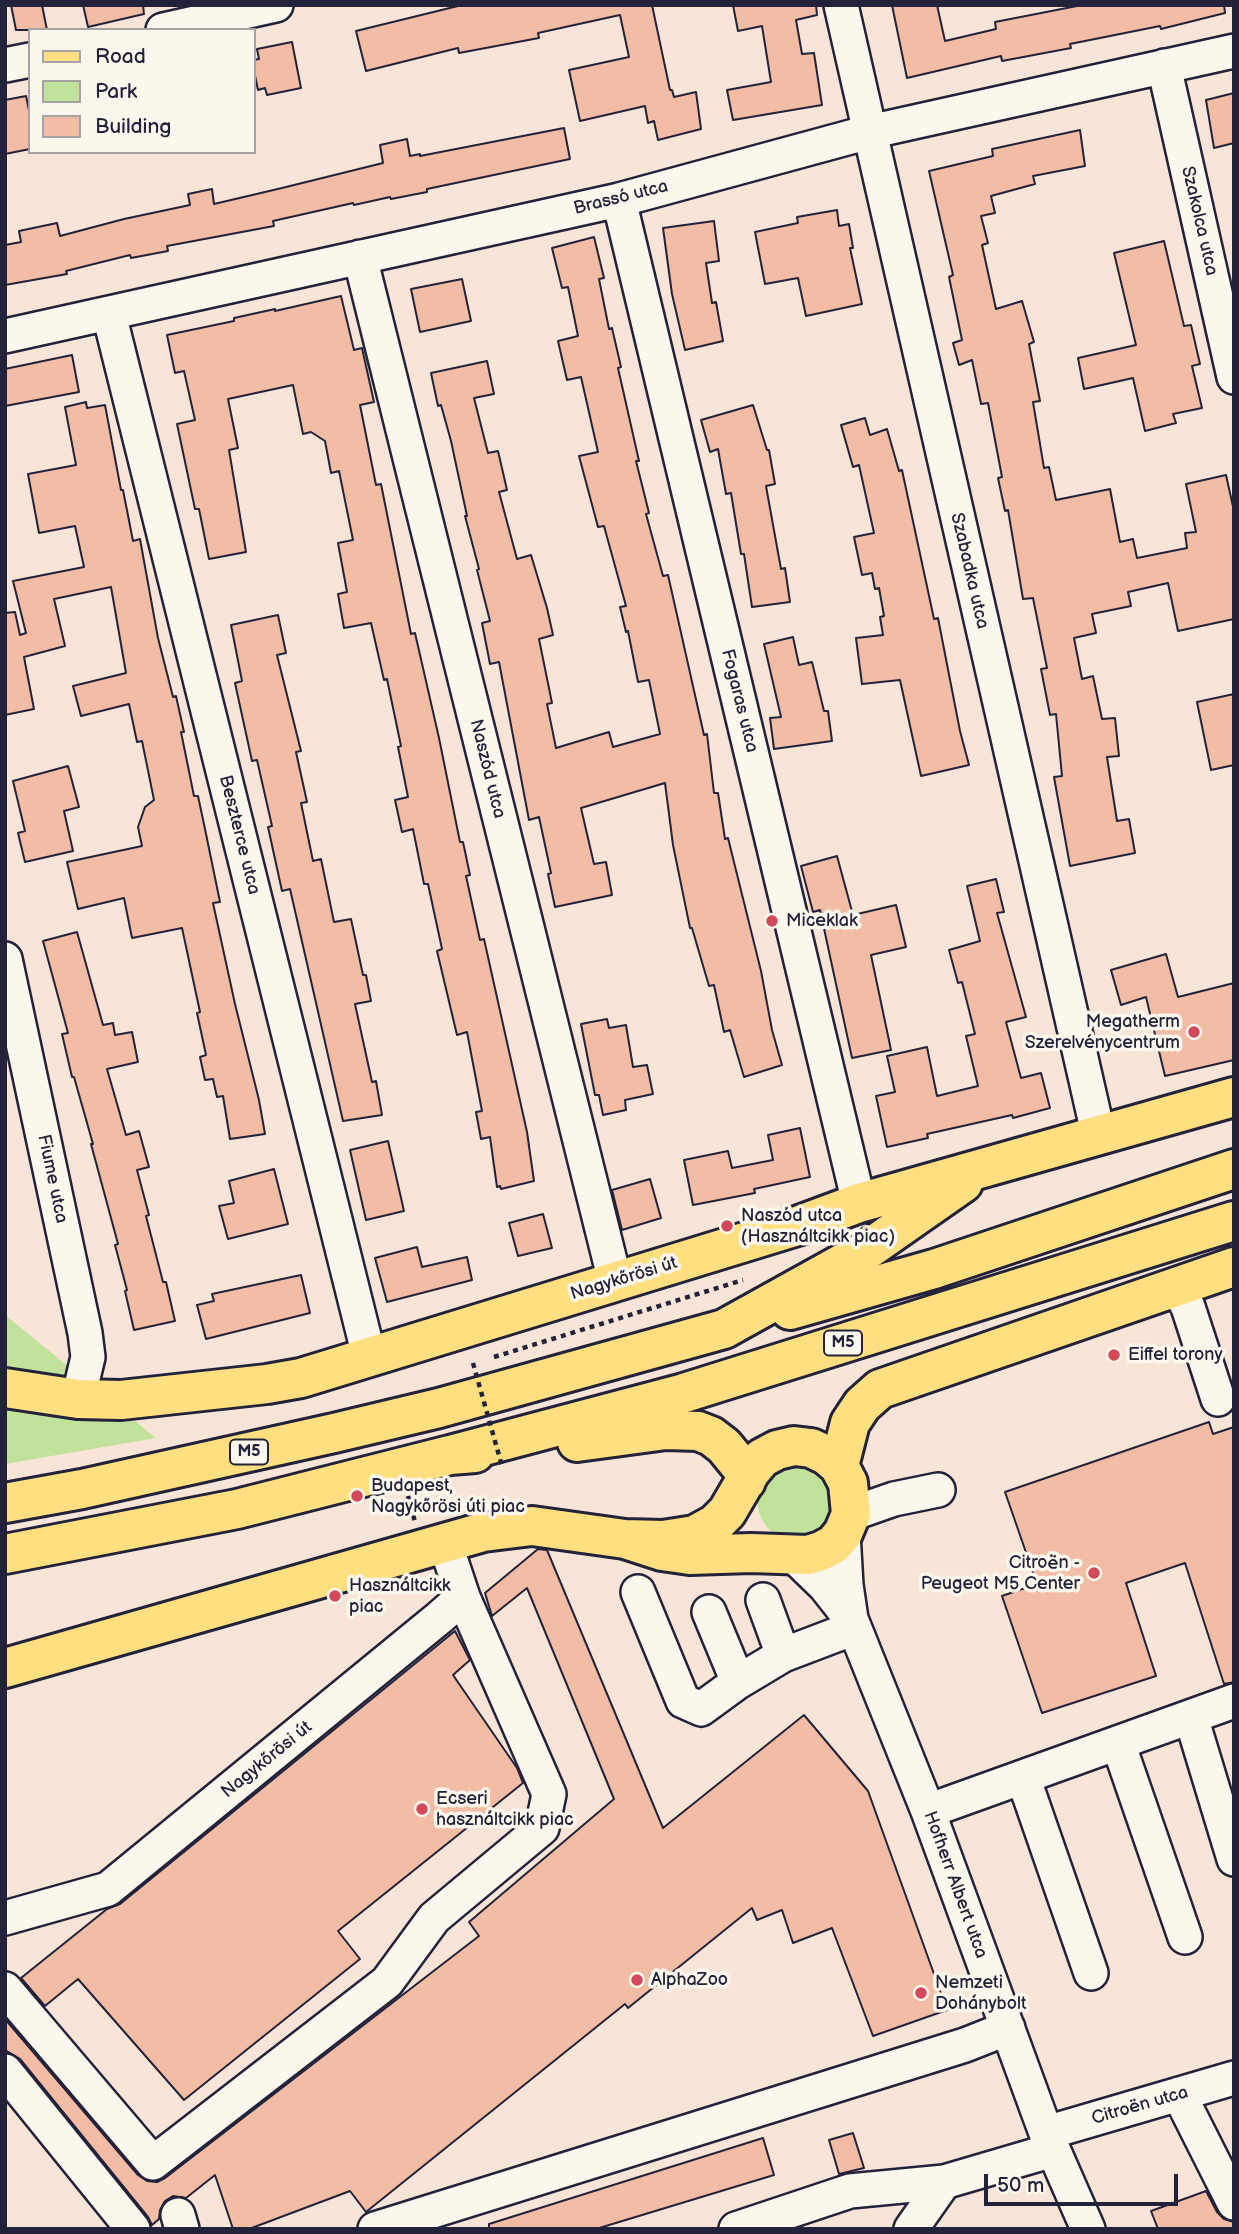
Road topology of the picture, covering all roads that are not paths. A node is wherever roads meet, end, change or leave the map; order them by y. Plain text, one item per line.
1 (276, 5) edge
2 (841, 5) edge
3 (172, 28) edge
4 (1234, 51) edge
5 (28, 60) edge
6 (5, 65) edge
7 (1164, 66) junction
8 (869, 132) junction
9 (619, 200) junction
10 (360, 257) junction
11 (109, 314) junction
12 (5, 335) edge
13 (1234, 377) edge
14 (5, 959) edge
15 (1234, 1097) edge
16 (1099, 1137) junction
17 (986, 1167) junction
18 (1234, 1169) edge
19 (859, 1203) junction
20 (1234, 1221) edge
21 (1234, 1267) edge
22 (615, 1281) junction
23 (1178, 1288) junction
24 (724, 1329) junction
25 (369, 1356) junction
26 (5, 1388) edge
27 (78, 1399) junction
28 (1218, 1399) dead end
29 (450, 1455) junction
30 (839, 1466) junction
31 (745, 1484) junction
32 (938, 1490) dead end
33 (5, 1503) edge
34 (847, 1524) junction
35 (625, 1539) junction
36 (445, 1543) junction
37 (5, 1555) edge
38 (787, 1555) junction
39 (638, 1592) dead end
40 (463, 1597) junction
41 (763, 1600) dead end
42 (709, 1612) dead end
43 (852, 1623) junction
44 (783, 1655) junction
45 (5, 1668) edge
46 (738, 1682) junction
47 (1234, 1701) edge
48 (1191, 1717) junction
49 (1118, 1743) junction
50 (1023, 1777) junction
51 (928, 1811) junction
52 (1234, 1859) edge
53 (5, 1918) edge
54 (1185, 1937) dead end
55 (1091, 1973) dead end
56 (5, 1989) edge
57 (1008, 2028) junction
58 (5, 2071) edge
59 (1229, 2089) edge
60 (1179, 2094) junction
61 (1049, 2142) junction
62 (944, 2182) junction
63 (1234, 2203) edge
64 (133, 2229) edge
65 (375, 2229) edge
66 (736, 2229) edge
67 (911, 2229) edge
68 (1088, 2229) edge

1 - 3 street
2 - 8 street, Szabadka utca
4 - 7 street, Brassó utca
5 - 6 street
7 - 8 street, Brassó utca
7 - 13 street, Szakolca utca
8 - 9 street, Brassó utca
8 - 16 street, Szabadka utca
9 - 10 street, Brassó utca
9 - 19 street, Fogaras utca
10 - 11 street, Brassó utca
10 - 22 street, Naszód utca
11 - 12 street, Brassó utca
11 - 25 street, Beszterce utca
14 - 27 street, Fiume utca
15 - 16 main road, Nagykőrösi út
16 - 17 main road, Nagykőrösi út
17 - 19 main road, Nagykőrösi út
17 - 24 main road
18 - 24 main road, M5
19 - 22 main road, Nagykőrösi út
20 - 29 main road, M5
21 - 23 main road
22 - 25 main road, Nagykőrösi út
23 - 28 street
23 - 30 main road
24 - 33 main road, M5
25 - 27 main road, Nagykőrösi út
26 - 27 main road, Nagykőrösi út
29 - 31 main road
29 - 37 main road, M5
30 - 31 main road
30 - 34 main road
31 - 35 main road
31 - 38 main road
32 - 34 street
34 - 38 main road
34 - 43 street, Hofherr Albert utca
35 - 36 main road
35 - 38 main road
36 - 40 street
36 - 45 main road
38 - 43 street, Hofherr Albert utca
39 - 46 street
40 - 53 street, Nagykőrösi út
40 - 56 street
41 - 44 street
42 - 46 street
43 - 44 street
43 - 51 street, Hofherr Albert utca
44 - 46 street
47 - 48 street
48 - 49 street
48 - 52 street
49 - 50 street
49 - 54 street
50 - 51 street
50 - 55 street
51 - 57 street, Hofherr Albert utca
57 - 61 street, Hofherr Albert utca
57 - 65 street
58 - 64 street
59 - 60 street, Citroën utca
60 - 61 street, Citroën utca
60 - 63 street
61 - 62 street, Citroën utca
61 - 68 street, Hofherr Albert utca
62 - 66 street, Citroën utca
62 - 67 street

